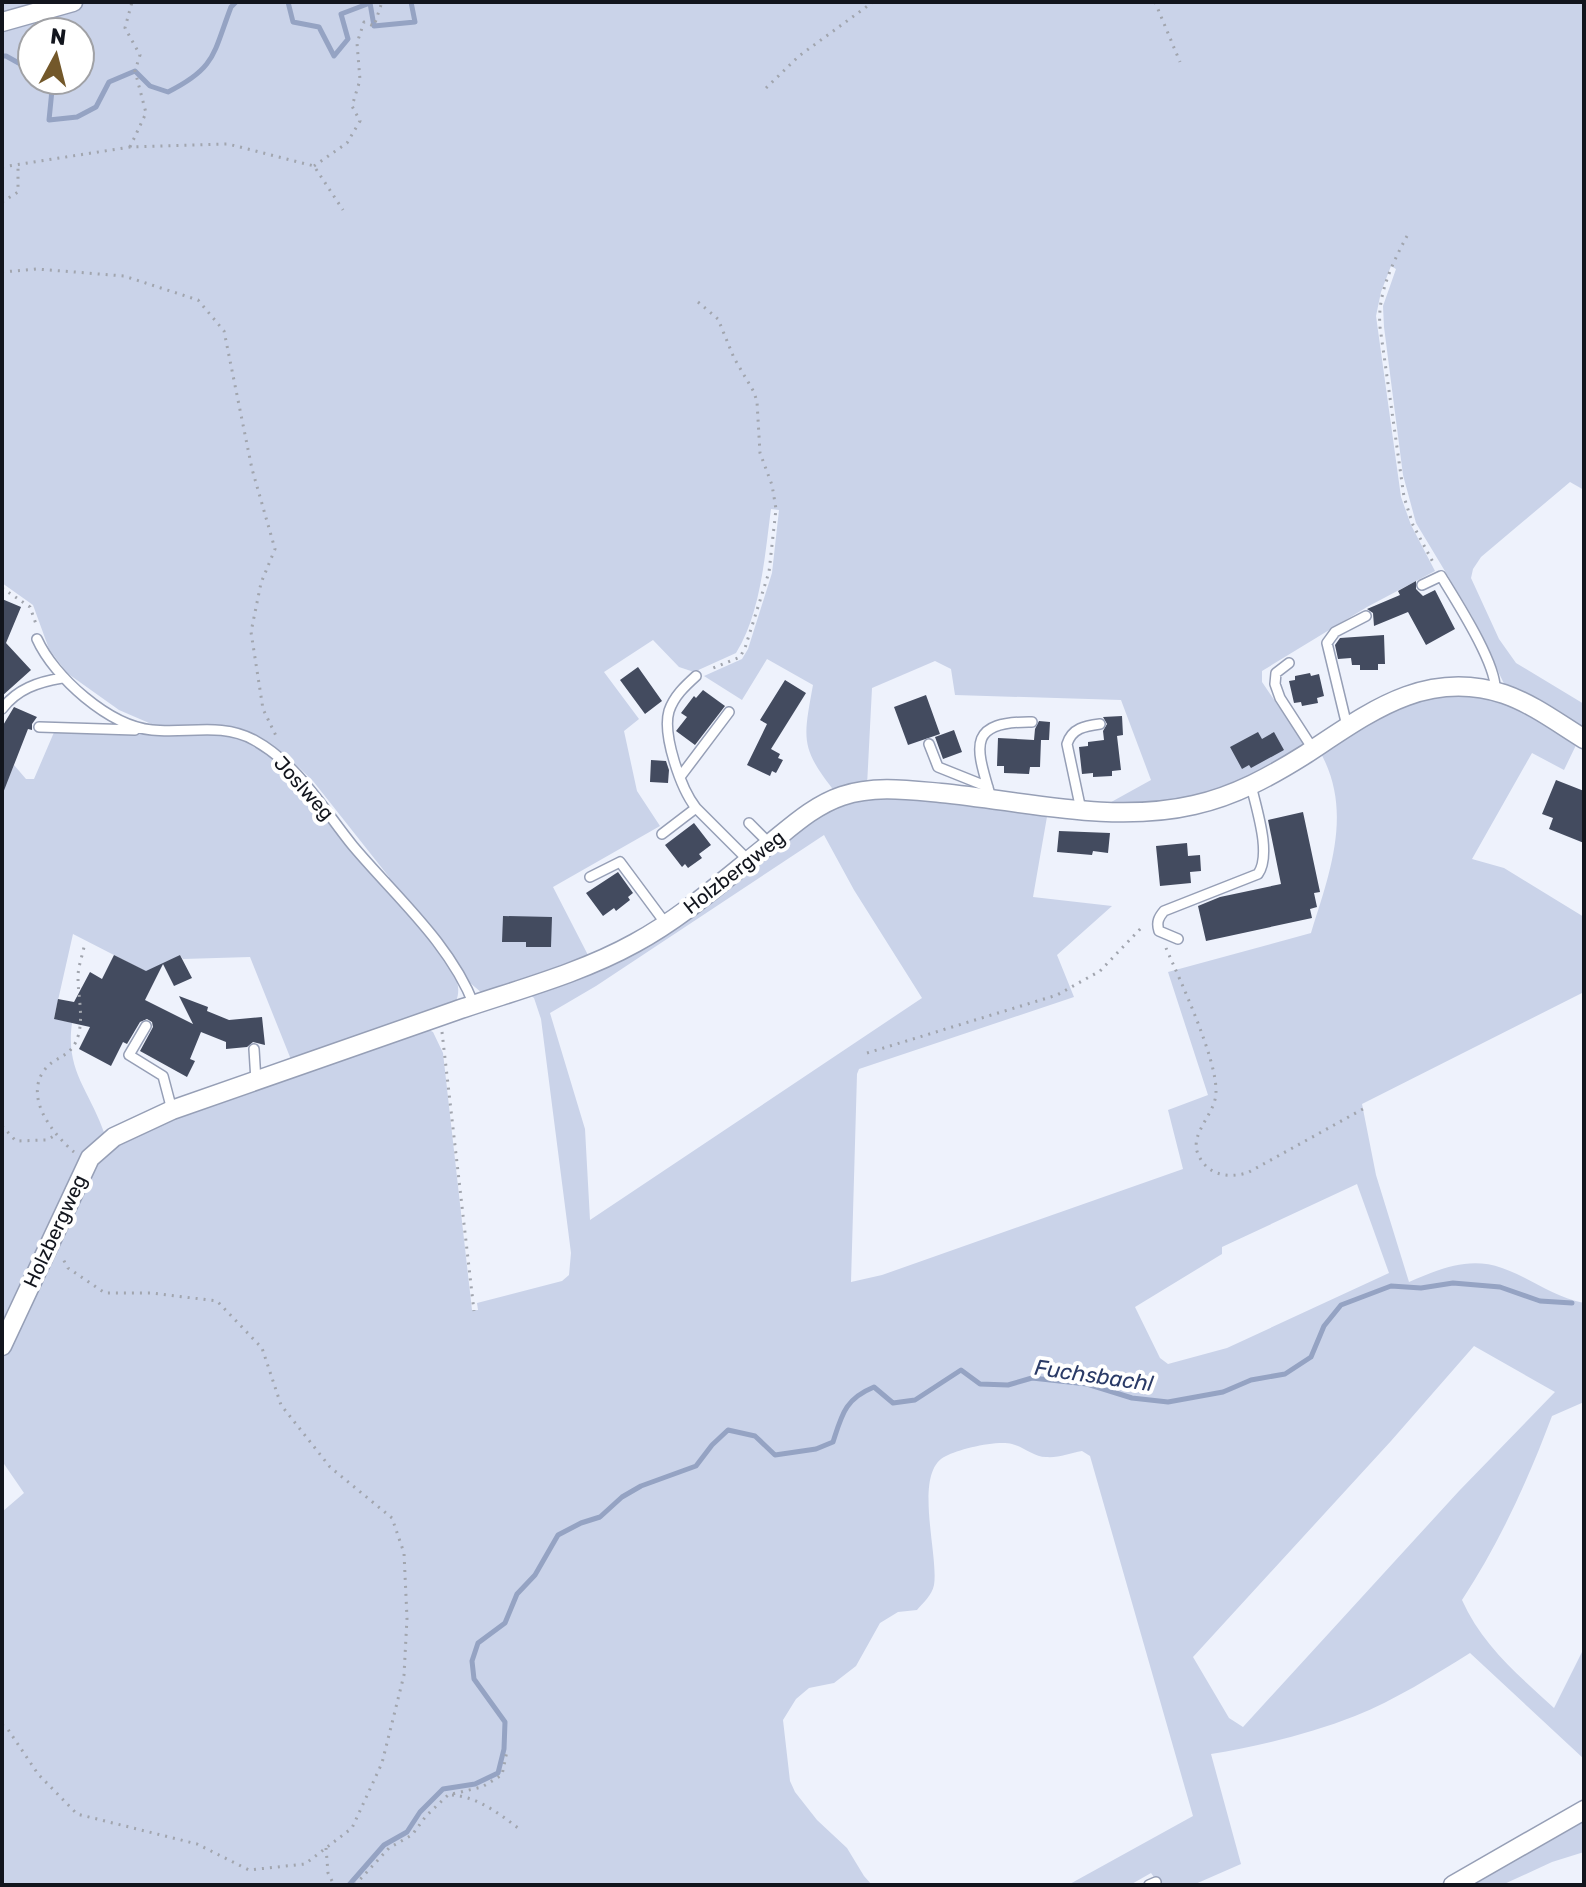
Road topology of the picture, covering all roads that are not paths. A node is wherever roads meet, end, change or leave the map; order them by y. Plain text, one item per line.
1 (73, 2) edge
2 (2, 22) edge
3 (1422, 585) dead end
4 (1366, 616) dead end
5 (37, 639) road end
6 (1289, 663) dead end
7 (696, 676) road end
8 (62, 678) junction
9 (1495, 692) junction
10 (2, 709) edge
11 (729, 712) dead end
12 (1032, 722) dead end
13 (1100, 724) dead end
14 (1347, 726) junction
15 (39, 727) dead end
16 (151, 730) junction
17 (1584, 739) edge
18 (929, 744) dead end
19 (1313, 749) junction
20 (680, 777) junction
21 (1251, 785) junction
22 (990, 793) junction
23 (696, 808) junction
24 (1081, 810) junction
25 (749, 823) dead end
26 (662, 834) dead end
27 (770, 844) junction
28 (749, 861) junction
29 (590, 877) dead end
30 (666, 924) junction
31 (1178, 939) dead end
32 (474, 1005) junction
33 (146, 1026) dead end
34 (254, 1049) dead end
35 (256, 1081) junction
36 (172, 1110) junction
37 (2, 1346) edge
38 (1584, 1810) edge
39 (1453, 1885) edge

1 - 2 street
3 - 9 lane
4 - 14 lane
5 - 8 lane, Joslweg
6 - 19 lane
7 - 20 lane
8 - 10 lane
8 - 16 lane, Joslweg
9 - 14 street, Holzbergweg
9 - 17 street, Holzbergweg
11 - 20 lane
12 - 22 lane
13 - 24 lane
14 - 19 street, Holzbergweg
15 - 16 lane
16 - 32 lane, Joslweg
18 - 22 lane
19 - 21 street, Holzbergweg
20 - 23 lane
21 - 24 street, Holzbergweg
21 - 31 lane
22 - 24 street, Holzbergweg
22 - 27 street, Holzbergweg
23 - 26 lane
23 - 28 lane
25 - 27 lane
27 - 28 street, Holzbergweg
28 - 30 street, Holzbergweg
29 - 30 lane
30 - 32 street, Holzbergweg
32 - 35 street, Holzbergweg
33 - 36 lane
34 - 35 lane
35 - 36 street, Holzbergweg
36 - 37 street, Holzbergweg
38 - 39 street

